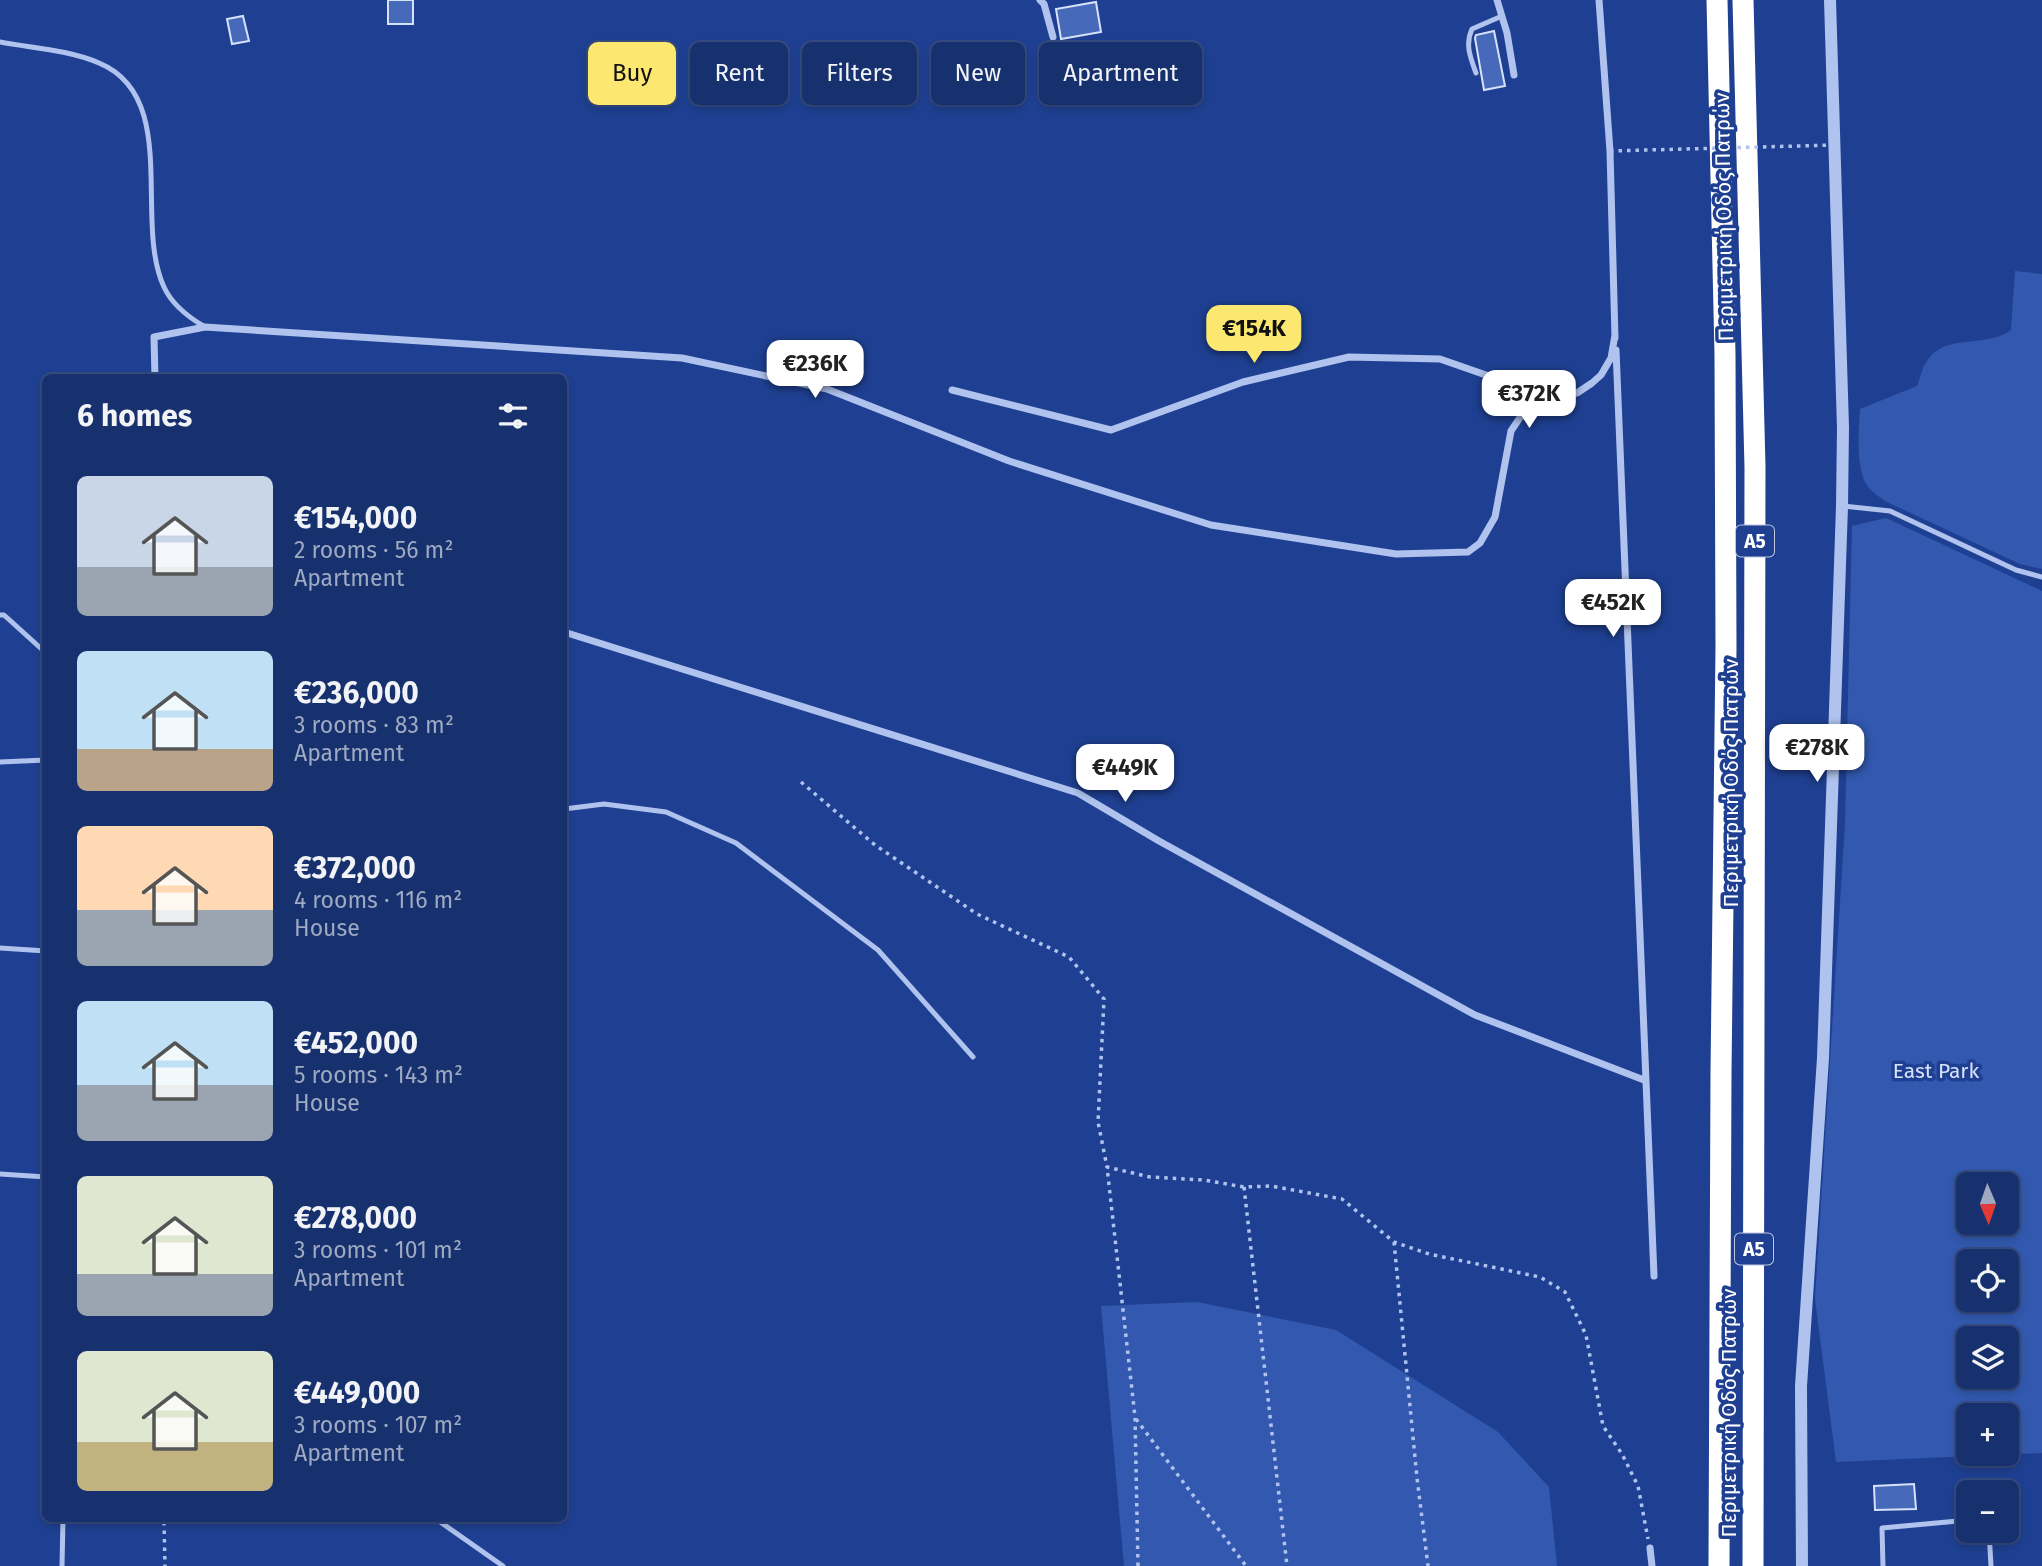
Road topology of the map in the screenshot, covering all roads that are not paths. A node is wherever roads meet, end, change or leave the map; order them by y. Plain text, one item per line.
1 (1040, 0) edge
2 (1497, 0) edge
3 (1599, 0) edge
4 (1717, 0) edge
5 (1743, 0) edge
6 (1830, 0) edge
7 (1502, 16) junction
8 (1053, 37) dead end
9 (0, 42) edge
10 (1476, 73) dead end
11 (1514, 75) dead end
12 (205, 327) junction
13 (1615, 335) junction
14 (155, 374) edge
15 (951, 390) dead end
16 (1552, 398) junction
17 (1842, 506) junction
18 (2042, 577) edge
19 (0, 615) edge
20 (567, 633) edge
21 (42, 649) edge
22 (42, 761) edge
23 (0, 762) edge
24 (567, 809) edge
25 (0, 948) edge
26 (42, 951) edge
27 (973, 1057) dead end
28 (1644, 1080) junction
29 (0, 1174) edge
30 (42, 1177) edge
31 (1654, 1276) dead end
32 (1956, 1521) edge
33 (63, 1522) edge
34 (440, 1522) edge
35 (1990, 1543) edge
36 (1650, 1548) road end
37 (62, 1566) edge
38 (503, 1566) edge
39 (1652, 1566) edge
40 (1719, 1566) edge
41 (1752, 1566) edge
42 (1802, 1566) edge
43 (1884, 1566) edge
44 (1991, 1566) edge

1 - 8 street
2 - 7 street
3 - 13 street
4 - 40 highway, Περιμετρική Οδός Πατρών / Α5
5 - 41 highway, Περιμετρική Οδός Πατρών / Α5
6 - 17 street
7 - 10 lane
7 - 11 street
9 - 12 lane
12 - 14 street
12 - 16 street
13 - 16 street
13 - 28 street
15 - 16 street
17 - 18 lane
17 - 42 street
19 - 21 lane
20 - 28 street
22 - 23 lane
24 - 27 lane
25 - 26 lane
28 - 31 street
29 - 30 lane
32 - 43 lane
33 - 37 lane
34 - 38 lane
35 - 44 lane
36 - 39 street

